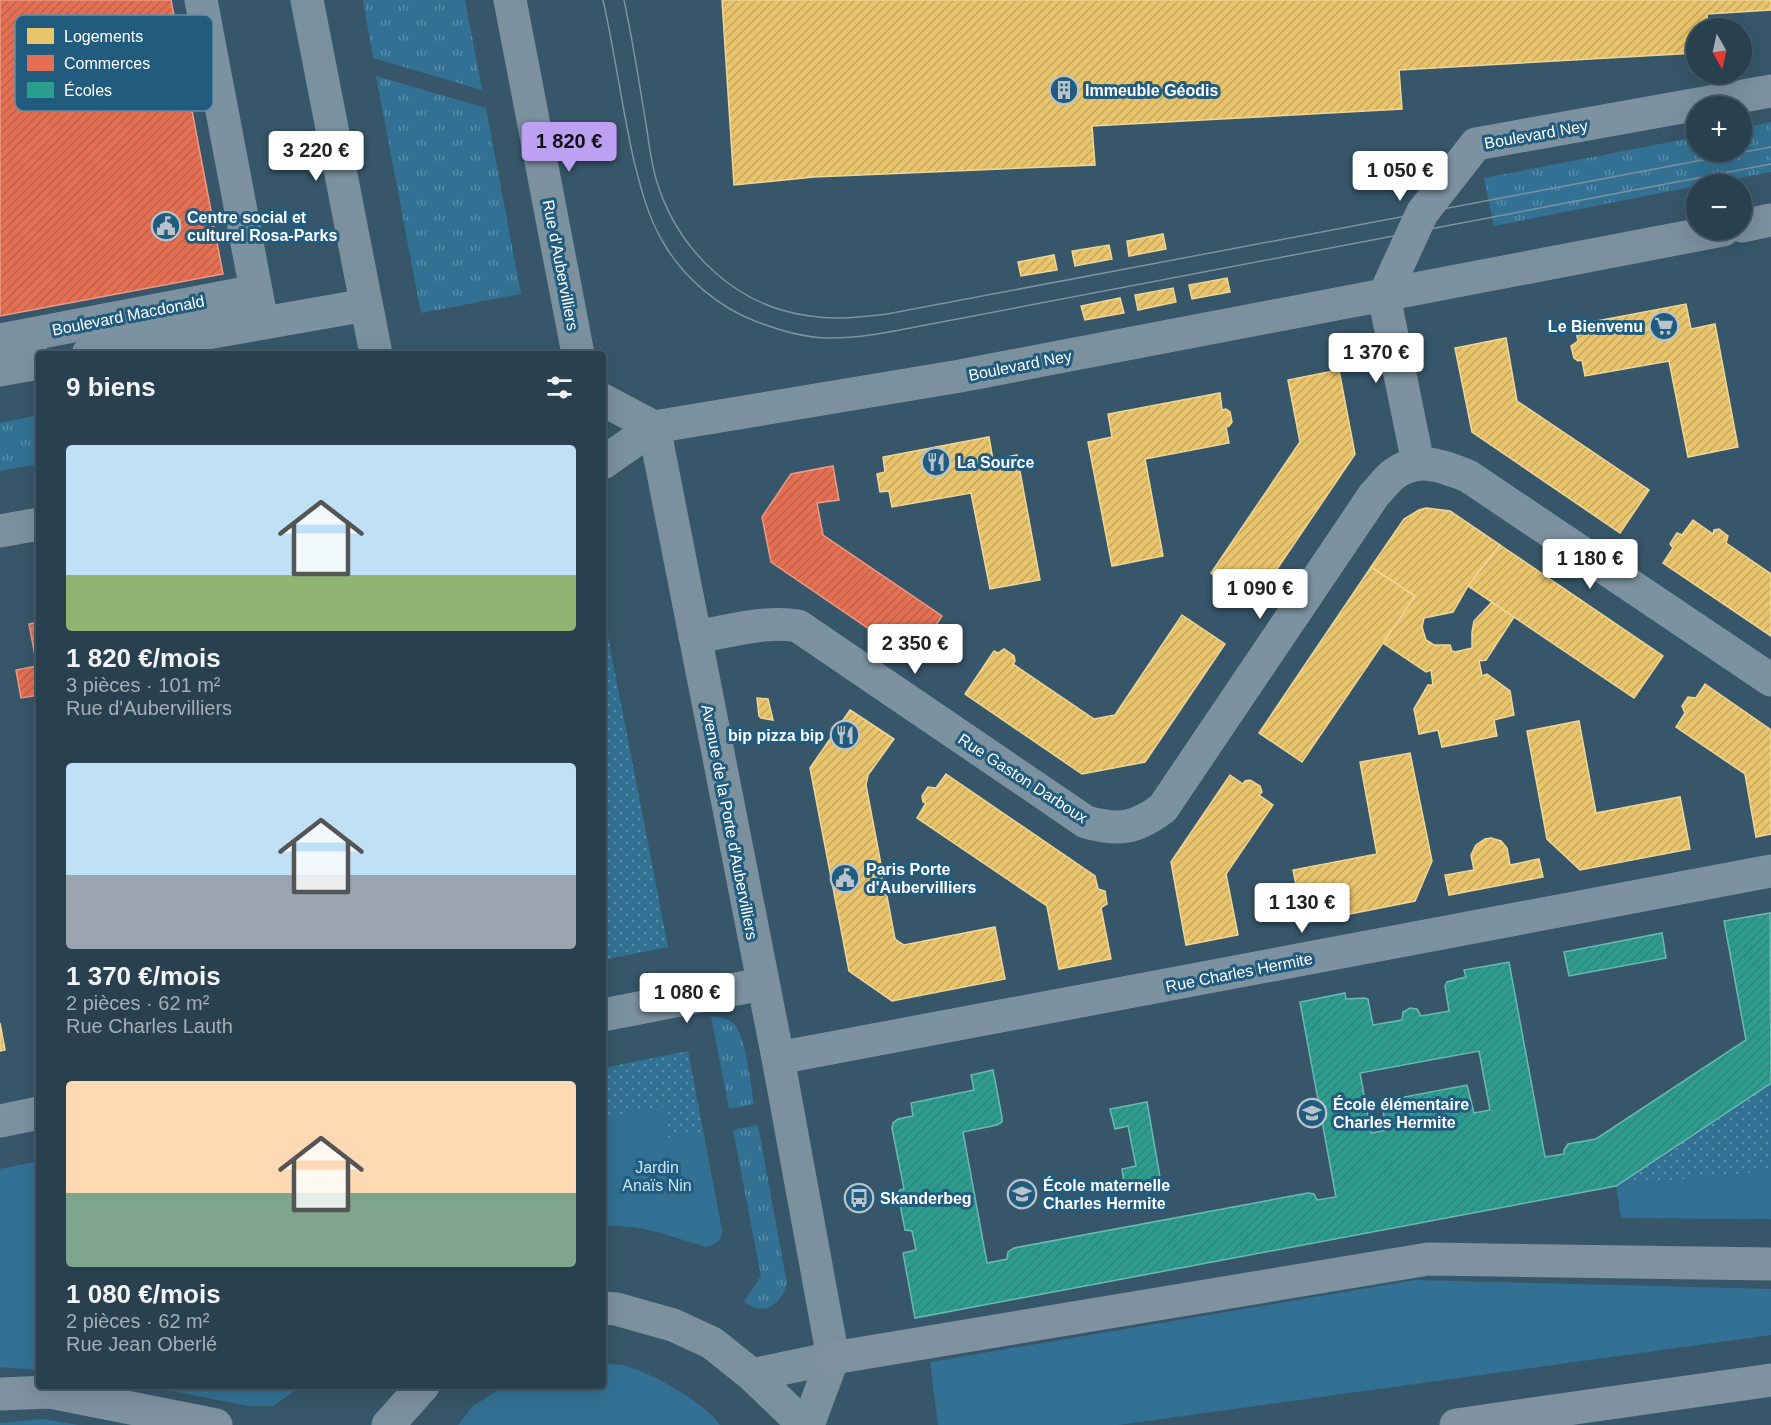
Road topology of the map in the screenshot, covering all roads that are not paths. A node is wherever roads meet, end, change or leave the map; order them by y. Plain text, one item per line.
1 (201, 0) edge
2 (307, 0) edge
3 (510, 0) edge
4 (204, 15) edge
5 (213, 64) edge
6 (1771, 91) edge
7 (1771, 220) edge
8 (1752, 224) edge
9 (1686, 237) edge
10 (1384, 296) junction
11 (366, 304) junction
12 (259, 307) junction
13 (0, 340) edge
14 (99, 351) edge
15 (375, 351) edge
16 (577, 351) edge
17 (36, 364) edge
18 (0, 370) edge
19 (606, 401) edge
20 (654, 427) junction
21 (606, 461) edge
22 (1418, 463) junction
23 (36, 525) edge
24 (0, 531) edge
25 (694, 637) junction
26 (1771, 680) edge
27 (1771, 871) edge
28 (762, 984) junction
29 (606, 1014) edge
30 (778, 1058) junction
31 (36, 1114) edge
32 (0, 1121) edge
33 (1771, 1264) edge
34 (606, 1308) edge
35 (833, 1358) junction
36 (752, 1375) junction
37 (1771, 1380) edge
38 (420, 1389) edge
39 (0, 1394) edge
40 (216, 1425) edge
41 (388, 1425) edge
42 (806, 1425) edge
43 (1456, 1425) edge

1 - 4 street
2 - 11 main road
3 - 16 main road, Rue d'Aubervilliers
5 - 12 street
6 - 10 street, Boulevard Ney
7 - 8 main road
9 - 10 main road, Boulevard Ney
10 - 20 main road, Boulevard Ney
10 - 22 street
11 - 12 street
11 - 15 main road
12 - 13 street, Boulevard Macdonald
12 - 14 street
17 - 18 street
19 - 20 main road
20 - 21 main road
20 - 25 main road, Avenue de la Porte d'Aubervilliers
22 - 25 street, Rue Gaston Darboux
22 - 26 street
23 - 24 main road
25 - 28 main road, Avenue de la Porte d'Aubervilliers
27 - 30 street, Rue Charles Hermite
28 - 29 street
28 - 30 main road, Avenue de la Porte d'Aubervilliers
30 - 35 main road, Avenue de la Porte d'Aubervilliers
31 - 32 street
33 - 35 highway
34 - 36 main road
35 - 36 main road
35 - 42 main road
36 - 42 main road
37 - 43 highway
38 - 41 main road
39 - 40 highway

